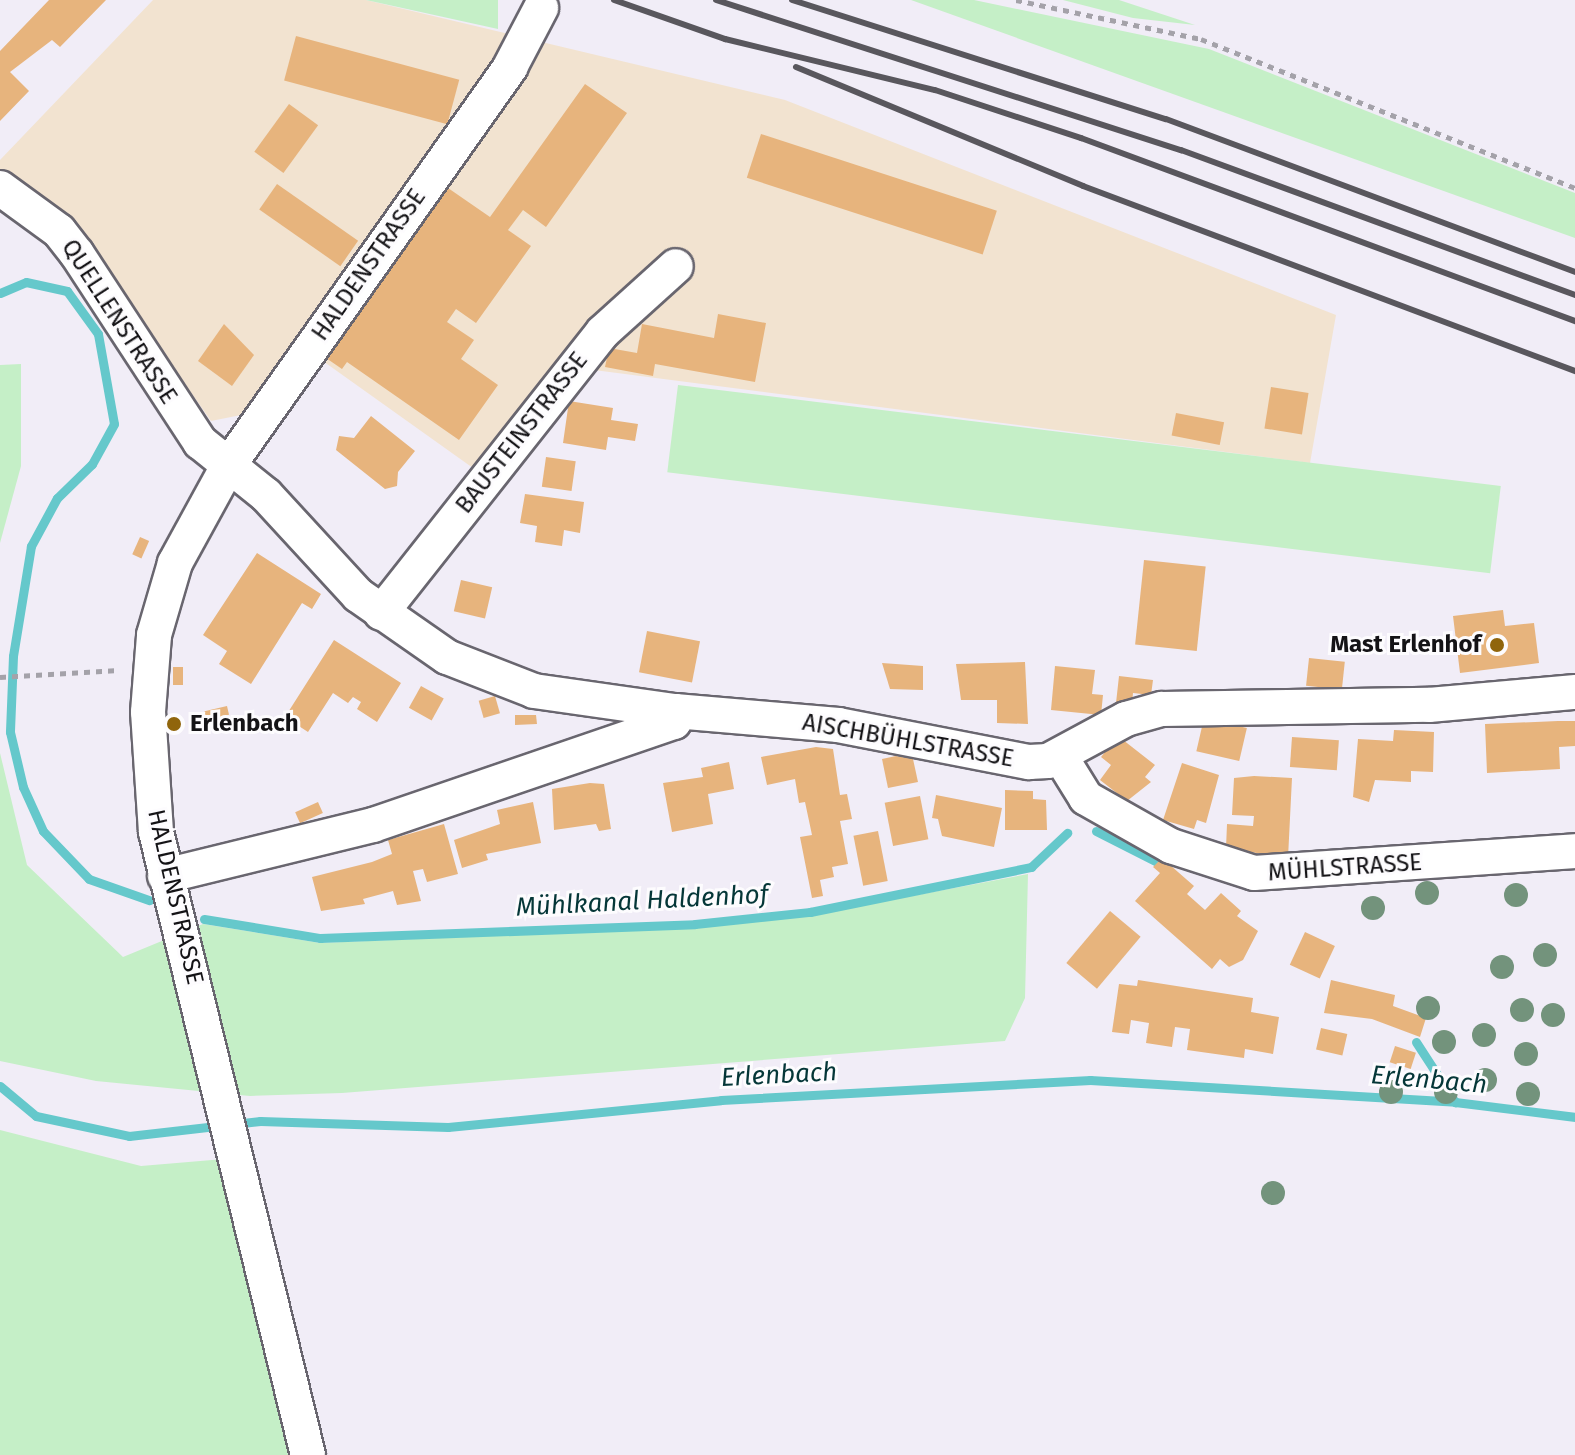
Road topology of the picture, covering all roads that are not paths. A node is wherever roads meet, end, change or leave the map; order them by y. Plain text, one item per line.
1 (541, 8) dead end
2 (0, 188) edge
3 (676, 266) dead end
4 (228, 466) junction
5 (381, 613) junction
6 (1575, 692) edge
7 (675, 711) junction
8 (1060, 756) junction
9 (1575, 851) edge
10 (165, 876) junction
11 (308, 1455) edge

1 - 4 street, HALDENSTRASSE
2 - 4 street, QUELLENSTRASSE
3 - 5 street, BAUSTEINSTRASSE
4 - 5 street
4 - 10 street, HALDENSTRASSE
5 - 7 street
6 - 8 street, AISCHBÜHLSTRASSE
7 - 8 street, AISCHBÜHLSTRASSE
7 - 10 street
8 - 9 street, MÜHLSTRASSE
10 - 11 street, HALDENSTRASSE

